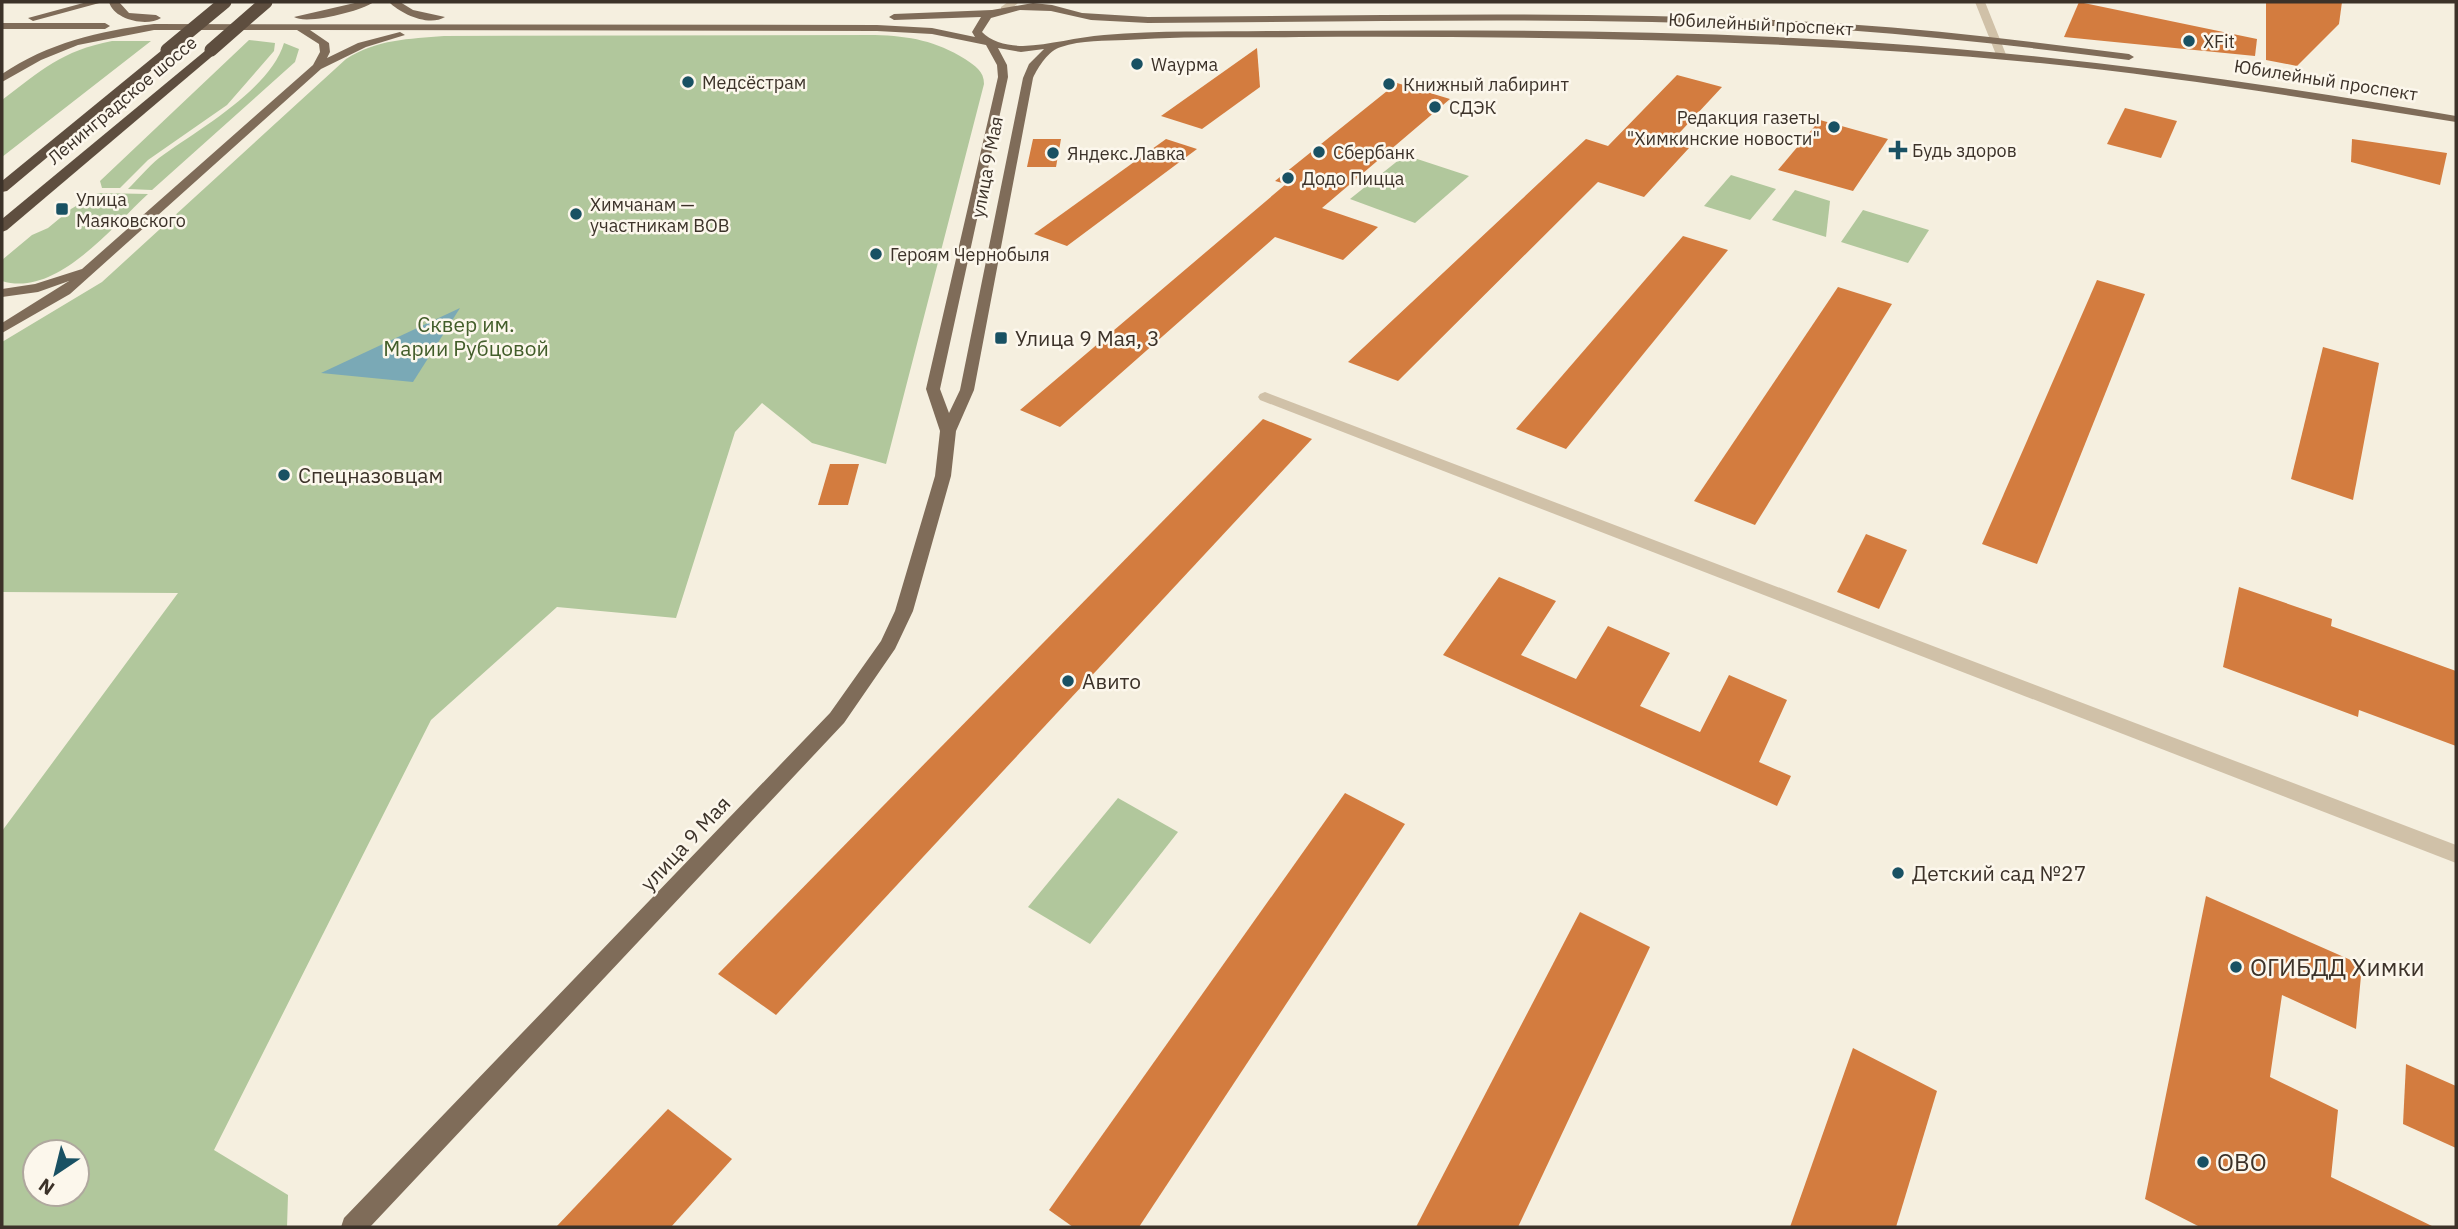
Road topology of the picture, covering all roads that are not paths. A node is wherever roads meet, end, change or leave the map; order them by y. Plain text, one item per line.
1 (98, 2) edge
2 (114, 2) edge
3 (225, 2) edge
4 (266, 2) edge
5 (369, 2) edge
6 (394, 2) edge
7 (1980, 2) edge
8 (1049, 5) edge
9 (1005, 8) edge
10 (1069, 15) junction
11 (296, 17) junction
12 (440, 17) junction
13 (2, 18) edge
14 (32, 18) junction
15 (141, 18) junction
16 (2, 26) edge
17 (154, 27) junction
18 (287, 27) junction
19 (448, 28) junction
20 (1995, 40) junction
21 (989, 43) junction
22 (1058, 43) junction
23 (2002, 57) junction
24 (24, 62) junction
25 (317, 67) junction
26 (2, 79) edge
27 (2456, 107) edge
28 (2456, 118) edge
29 (2, 188) edge
30 (2, 227) edge
31 (98, 263) junction
32 (2, 293) edge
33 (2, 329) edge
34 (1265, 397) dead end
35 (948, 431) junction
36 (2456, 854) edge
37 (354, 1227) edge

1 - 14 main road
2 - 15 main road
3 - 29 highway, Ленинградское шоссе, bridge
4 - 30 highway, Ленинградское шоссе, bridge
5 - 11 main road
6 - 12 main road
7 - 20 street
8 - 9 main road, Юбилейный проспект
8 - 10 main road, Юбилейный проспект
9 - 12 main road, Юбилейный проспект
9 - 21 main road
10 - 20 main road, Юбилейный проспект
10 - 22 main road
11 - 12 main road
11 - 15 main road
13 - 14 main road
14 - 15 main road
16 - 17 main road
16 - 24 main road
17 - 18 main road
17 - 24 main road
18 - 19 main road
18 - 25 main road
19 - 21 main road, Юбилейный проспект
19 - 25 main road
20 - 23 street
20 - 27 main road, Юбилейный проспект
21 - 22 main road, Юбилейный проспект
21 - 35 main road, улица 9 Мая
22 - 23 main road, Юбилейный проспект
22 - 35 main road, улица 9 Мая
23 - 28 main road, Юбилейный проспект
24 - 26 main road
25 - 31 main road
31 - 32 main road
31 - 33 main road
34 - 36 street
35 - 37 main road, улица 9 Мая

